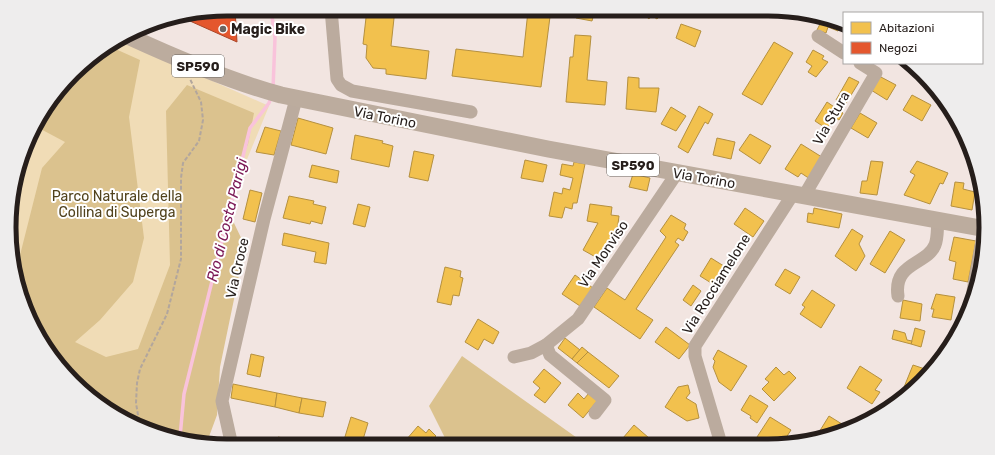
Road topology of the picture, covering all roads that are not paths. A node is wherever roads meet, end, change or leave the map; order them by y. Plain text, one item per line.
1 (331, 16) edge
2 (818, 36) dead end
3 (133, 38) edge
4 (843, 52) edge
5 (862, 64) edge
6 (282, 95) junction
7 (424, 104) junction
8 (471, 112) dead end
9 (421, 124) junction
10 (677, 173) junction
11 (799, 195) junction
12 (938, 220) junction
13 (979, 228) edge
14 (898, 296) dead end
15 (546, 345) junction
16 (514, 357) dead end
17 (595, 413) dead end
18 (230, 439) edge
19 (718, 439) edge

1 - 7 street
2 - 4 street
3 - 6 main road, SP590
5 - 11 street, Via Stura
6 - 9 main road, Via Torino / SP590
6 - 18 street, Via Croce
7 - 8 street
7 - 9 street
9 - 10 main road, Via Torino / SP590
10 - 11 main road, Via Torino / SP590
10 - 15 street, Via Monviso
11 - 12 main road, Via Torino / SP590
11 - 19 street, Via Rocciamelone
12 - 13 main road, Via Torino / SP590
12 - 14 street
15 - 16 street, Via Monviso
15 - 17 street

